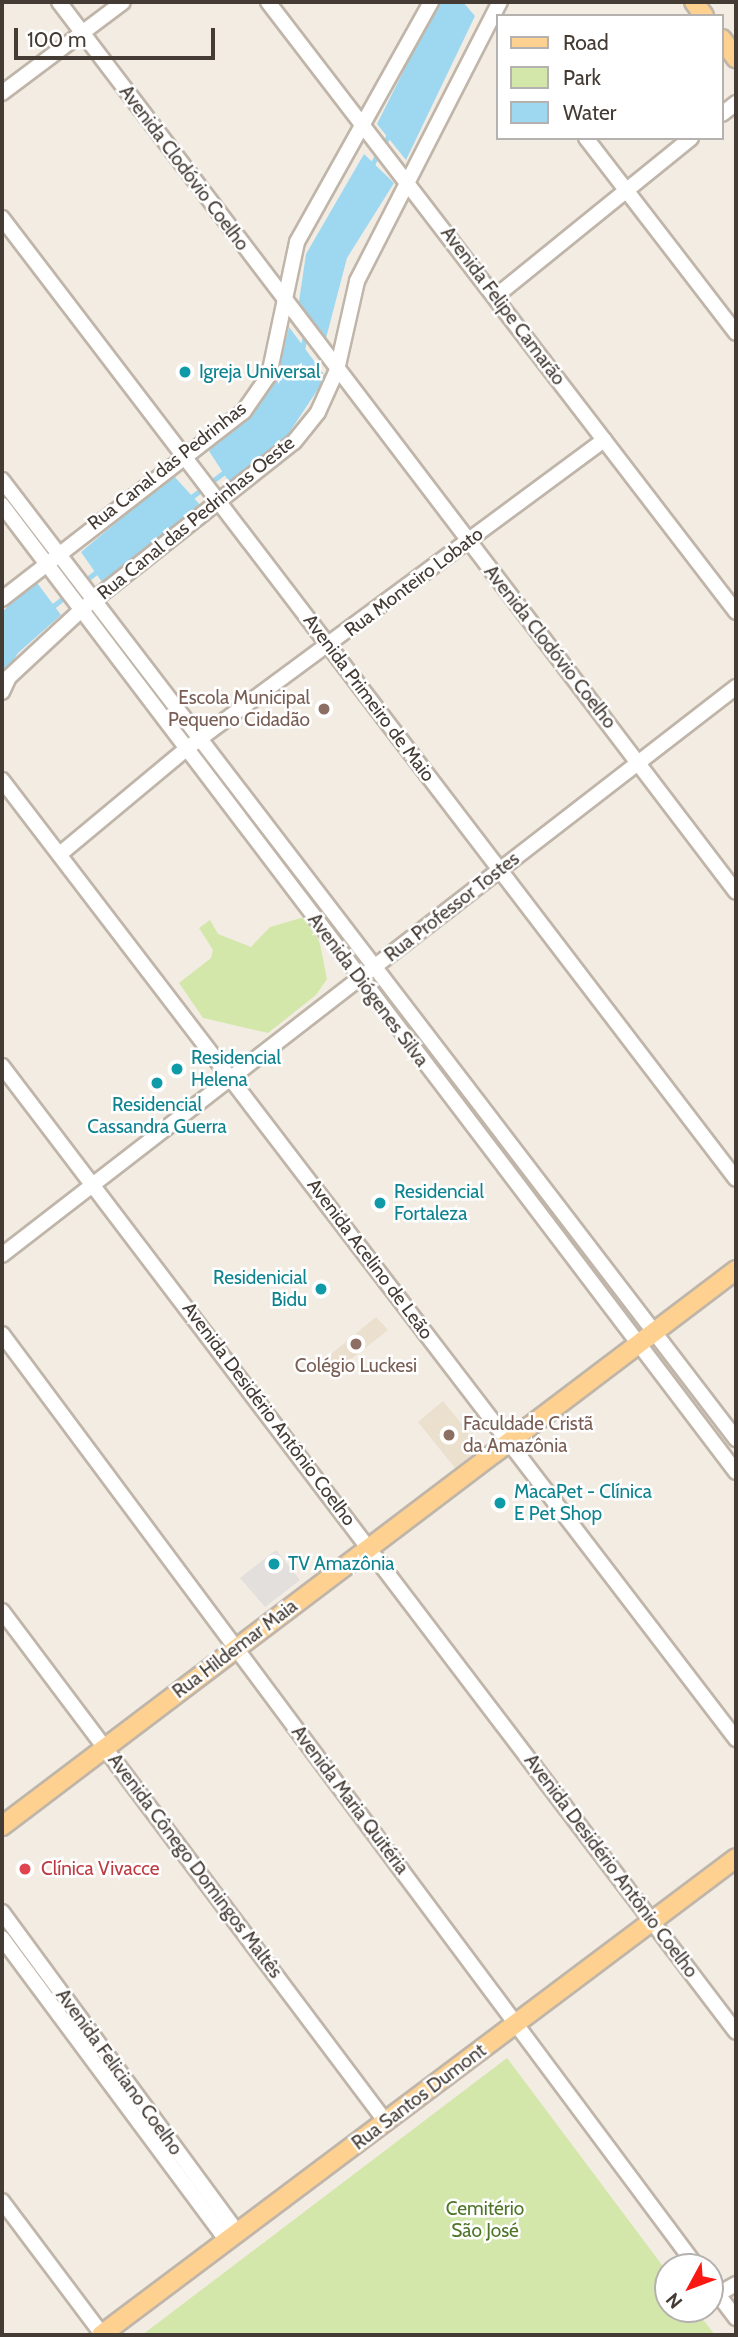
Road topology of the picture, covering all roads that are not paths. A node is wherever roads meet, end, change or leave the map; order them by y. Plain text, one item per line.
1 (59, 2) edge
2 (123, 2) edge
3 (268, 2) edge
4 (431, 2) edge
5 (483, 3) edge
6 (497, 13) edge
7 (496, 15) edge
8 (82, 32) junction
9 (724, 42) edge
10 (736, 58) edge
11 (2, 93) edge
12 (369, 131) junction
13 (588, 140) edge
14 (688, 140) edge
15 (404, 178) junction
16 (625, 190) junction
17 (2, 218) edge
18 (496, 296) junction
19 (284, 301) junction
20 (736, 333) edge
21 (333, 365) junction
22 (604, 440) junction
23 (189, 458) junction
24 (2, 480) edge
25 (219, 497) junction
26 (2, 505) edge
27 (468, 541) junction
28 (58, 552) junction
29 (50, 568) junction
30 (90, 595) junction
31 (2, 599) edge
32 (77, 605) junction
33 (736, 612) edge
34 (329, 646) junction
35 (736, 687) edge
36 (2, 692) edge
37 (201, 740) junction
38 (186, 749) junction
39 (639, 763) junction
40 (2, 780) edge
41 (60, 854) junction
42 (501, 869) junction
43 (736, 892) edge
44 (373, 968) junction
45 (360, 978) junction
46 (2, 1066) edge
47 (229, 1075) junction
48 (508, 1142) junction
49 (491, 1156) junction
50 (736, 1179) edge
51 (95, 1183) junction
52 (2, 1255) edge
53 (736, 1270) edge
54 (656, 1333) junction
55 (2, 1334) edge
56 (638, 1346) junction
57 (736, 1439) edge
58 (509, 1443) junction
59 (736, 1472) edge
60 (369, 1546) junction
61 (2, 1611) edge
62 (234, 1649) junction
63 (736, 1739) edge
64 (106, 1746) junction
65 (2, 1826) edge
66 (736, 1858) edge
67 (2, 1912) edge
68 (653, 1920) junction
69 (2, 1937) edge
70 (513, 2027) junction
71 (736, 2032) edge
72 (386, 2122) junction
73 (2, 2201) edge
74 (231, 2236) junction
75 (686, 2253) edge
76 (724, 2302) edge
77 (736, 2318) edge
78 (101, 2335) edge

1 - 8 street, Avenida Clodóvio Coelho
2 - 8 street
3 - 12 street, Avenida Felipe Camarão
4 - 12 street, Rua Canal das Pedrinhas
5 - 6 street
7 - 15 street, Rua Canal das Pedrinhas Oeste
8 - 11 street
8 - 19 street, Avenida Clodóvio Coelho
9 - 10 main road
12 - 15 street, Avenida Felipe Camarão
12 - 19 street, Rua Canal das Pedrinhas
13 - 16 street
14 - 16 street
15 - 18 street, Avenida Felipe Camarão
15 - 21 street, Rua Canal das Pedrinhas Oeste
16 - 18 street
16 - 20 street
17 - 23 street, Avenida Primeiro de Maio
18 - 22 street, Avenida Felipe Camarão
19 - 21 street, Avenida Clodóvio Coelho
19 - 23 street, Rua Canal das Pedrinhas
21 - 25 street, Rua Canal das Pedrinhas Oeste
21 - 27 street, Avenida Clodóvio Coelho
22 - 27 street, Rua Monteiro Lobato
22 - 33 street, Avenida Felipe Camarão
23 - 25 street, Avenida Primeiro de Maio
23 - 28 street, Rua Canal das Pedrinhas
24 - 28 street, Avenida Diógenes Silva
25 - 30 street, Rua Canal das Pedrinhas Oeste
25 - 34 street, Avenida Primeiro de Maio
26 - 29 street, Avenida Diógenes Silva
27 - 34 street, Rua Monteiro Lobato
27 - 39 street, Avenida Clodóvio Coelho
28 - 29 street, Rua Canal das Pedrinhas
28 - 30 street, Avenida Diógenes Silva
29 - 31 street, Rua Canal das Pedrinhas
29 - 32 street, Avenida Diógenes Silva
30 - 32 street, Rua Canal das Pedrinhas Oeste
30 - 37 street, Avenida Diógenes Silva
32 - 36 street, Rua Canal das Pedrinhas Oeste
32 - 38 street, Avenida Diógenes Silva
34 - 37 street, Rua Monteiro Lobato
34 - 42 street, Avenida Primeiro de Maio
35 - 39 street, Rua Professor Tostes
37 - 38 street, Rua Monteiro Lobato
37 - 44 street, Avenida Diógenes Silva
38 - 41 street, Rua Monteiro Lobato
38 - 45 street, Avenida Diógenes Silva
39 - 42 street, Rua Professor Tostes
39 - 43 street, Avenida Clodóvio Coelho
40 - 41 street, Avenida Acelino de Leão
41 - 47 street, Avenida Acelino de Leão
42 - 44 street, Rua Professor Tostes
42 - 50 street, Avenida Primeiro de Maio
44 - 45 street, Rua Professor Tostes
44 - 48 street, Avenida Diógenes Silva
45 - 47 street, Rua Professor Tostes
45 - 49 street, Avenida Diógenes Silva
46 - 51 street, Avenida Desidério Antônio Coelho
47 - 51 street, Rua Professor Tostes
47 - 58 street, Avenida Acelino de Leão
48 - 49 street
48 - 54 street, Avenida Diógenes Silva
49 - 56 street, Avenida Diógenes Silva
51 - 52 street, Rua Professor Tostes
51 - 60 street, Avenida Desidério Antônio Coelho
53 - 54 main road, Rua Hildemar Maia
54 - 56 main road, Rua Hildemar Maia
54 - 57 street, Avenida Diógenes Silva
55 - 62 street, Avenida Maria Quitéria
56 - 58 main road, Rua Hildemar Maia
56 - 59 street, Avenida Diógenes Silva
58 - 60 main road, Rua Hildemar Maia
58 - 63 street, Avenida Acelino de Leão
60 - 62 main road, Rua Hildemar Maia
60 - 68 street, Avenida Desidério Antônio Coelho
61 - 64 street, Avenida Cônego Domingos Maltês
62 - 64 main road, Rua Hildemar Maia
62 - 70 street, Avenida Maria Quitéria
64 - 65 main road, Rua Hildemar Maia
64 - 72 street, Avenida Cônego Domingos Maltês
66 - 68 main road, Rua Santos Dumont
67 - 74 street, Avenida Feliciano Coelho
68 - 70 main road, Rua Santos Dumont
68 - 71 street, Avenida Desidério Antônio Coelho
69 - 74 street, Avenida Feliciano Coelho
70 - 72 main road, Rua Santos Dumont
70 - 75 street, Avenida Maria Quitéria
72 - 74 main road, Rua Santos Dumont
73 - 78 street
74 - 78 main road, Rua Santos Dumont
76 - 77 street

